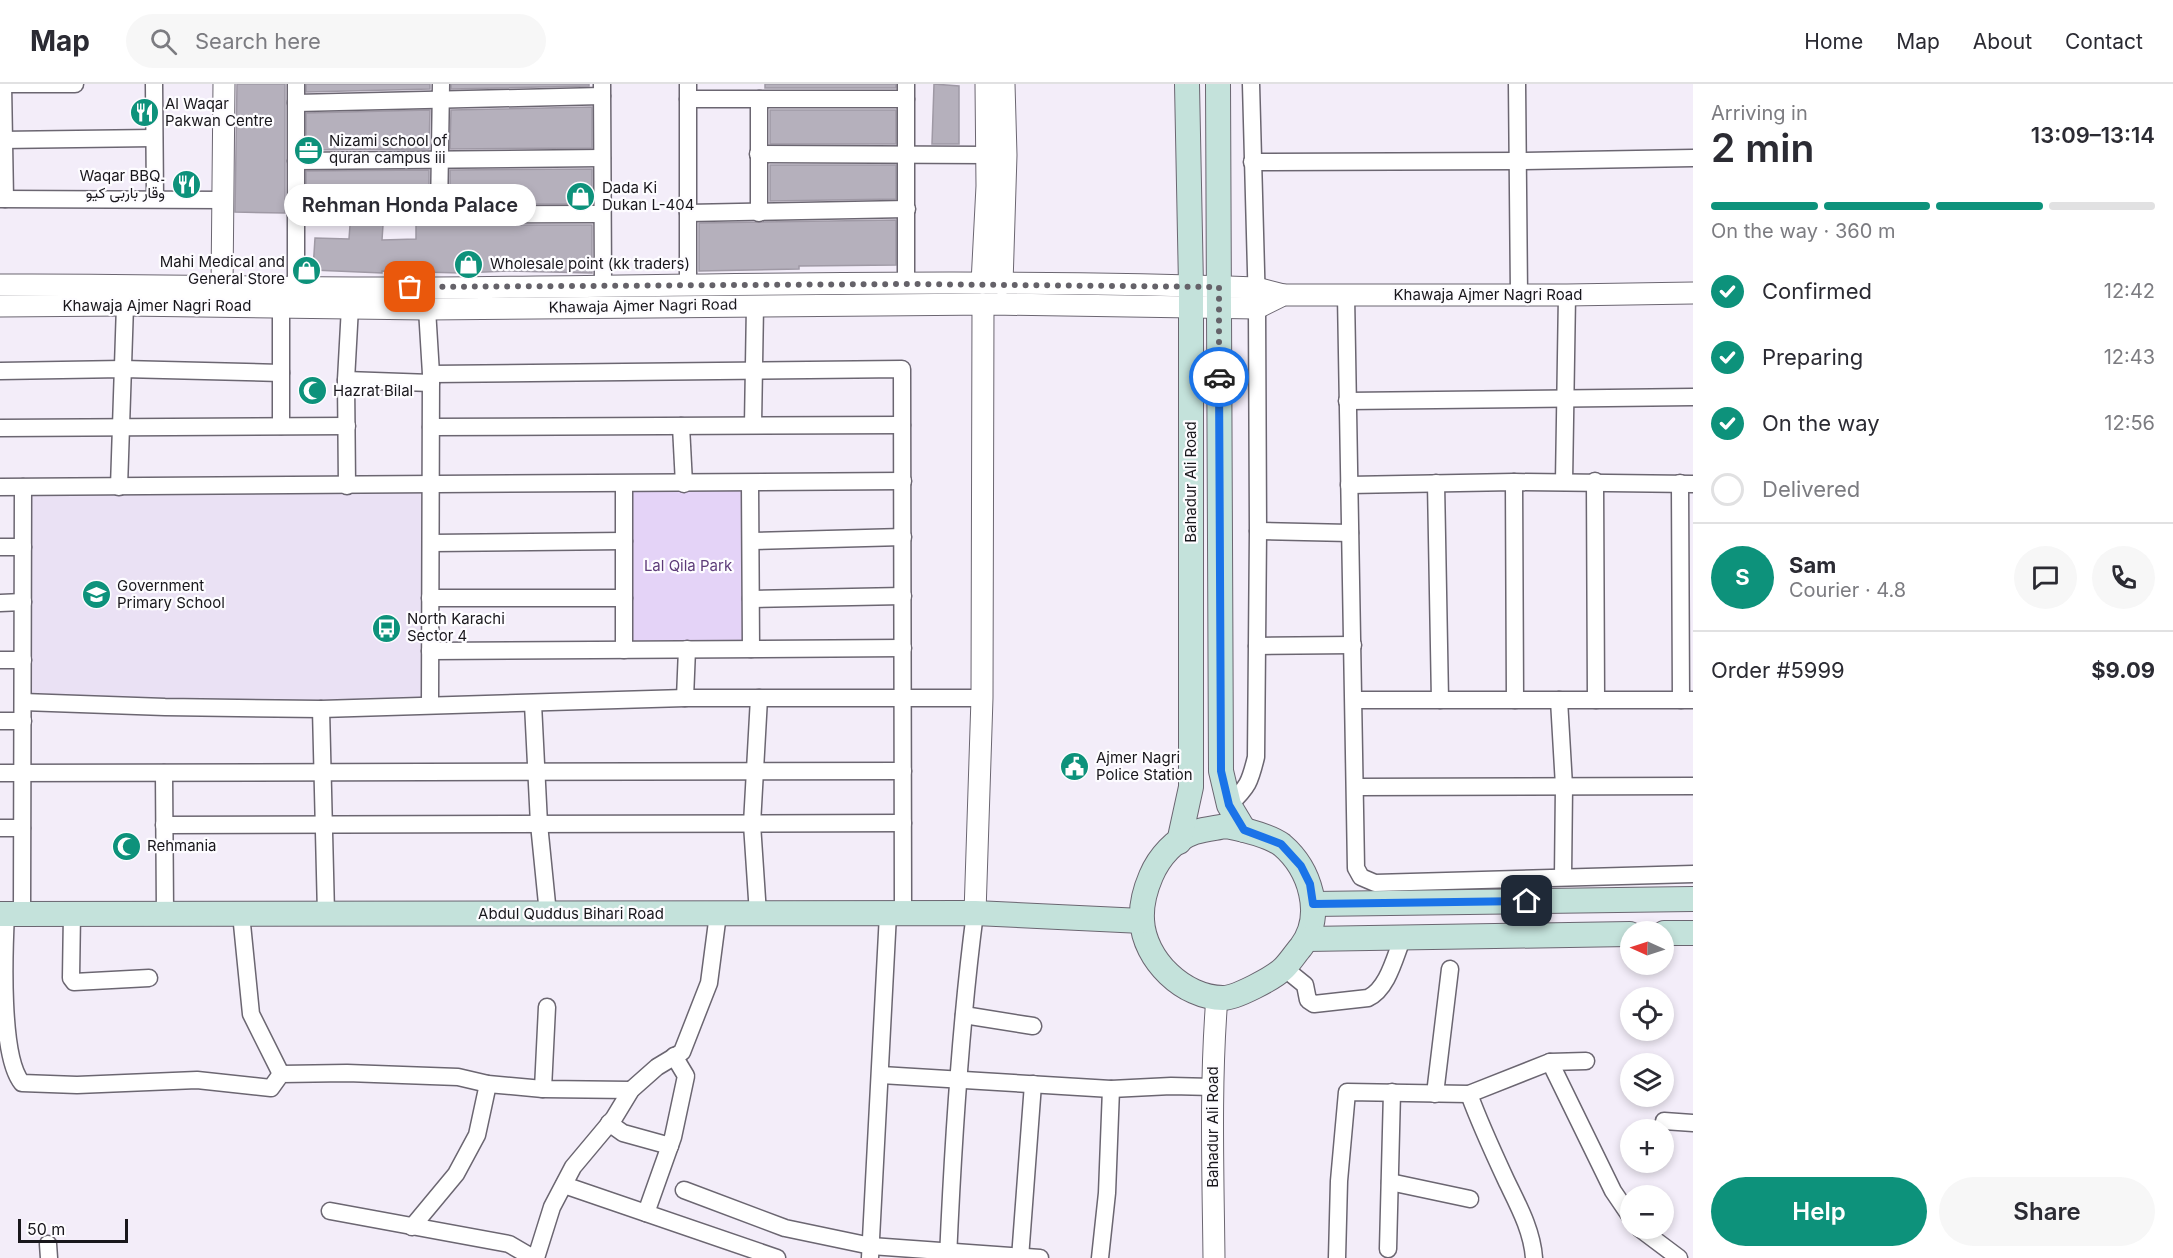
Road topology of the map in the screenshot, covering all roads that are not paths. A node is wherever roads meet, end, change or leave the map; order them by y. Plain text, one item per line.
1 (2, 84) edge
2 (75, 84) edge
3 (154, 84) edge
4 (224, 84) edge
5 (296, 84) edge
6 (986, 84) edge
7 (1004, 84) edge
8 (1187, 84) edge
9 (1218, 84) edge
10 (1251, 84) edge
11 (1517, 84) edge
12 (602, 90) edge
13 (688, 91) edge
14 (906, 91) edge
15 (441, 92) edge
16 (759, 99) junction
17 (296, 103) junction
18 (154, 138) junction
19 (2, 140) edge
20 (758, 154) junction
21 (988, 155) junction
22 (907, 156) junction
23 (602, 158) junction
24 (1693, 158) edge
25 (439, 159) junction
26 (296, 161) junction
27 (1517, 161) junction
28 (1252, 162) junction
29 (2, 199) edge
30 (155, 199) junction
31 (224, 200) junction
32 (907, 209) junction
33 (688, 213) junction
34 (759, 213) junction
35 (439, 214) junction
36 (602, 214) junction
37 (296, 215) junction
38 (906, 284) junction
39 (0, 285) edge
40 (688, 285) junction
41 (222, 286) junction
42 (296, 286) junction
43 (603, 286) junction
44 (989, 290) junction
45 (1693, 292) edge
46 (1346, 295) junction
47 (1518, 295) junction
48 (1567, 295) junction
49 (168, 296) junction
50 (1191, 296) junction
51 (328, 297) junction
52 (1219, 297) junction
53 (1257, 298) junction
54 (125, 305) junction
55 (755, 305) junction
56 (0, 306) edge
57 (280, 307) junction
58 (350, 307) junction
59 (428, 309) junction
60 (123, 369) junction
61 (753, 370) junction
62 (0, 371) edge
63 (281, 373) junction
64 (431, 378) junction
65 (346, 380) junction
66 (1693, 397) edge
67 (1566, 398) junction
68 (1347, 401) junction
69 (903, 424) junction
70 (753, 425) junction
71 (281, 426) junction
72 (347, 426) junction
73 (681, 426) junction
74 (121, 427) junction
75 (431, 427) junction
76 (0, 428) edge
77 (903, 481) junction
78 (1595, 481) junction
79 (1514, 482) junction
80 (1564, 482) junction
81 (684, 483) junction
82 (750, 483) junction
83 (1436, 483) junction
84 (624, 484) junction
85 (1687, 484) edge
86 (1349, 485) junction
87 (347, 486) junction
88 (432, 486) junction
89 (0, 487) edge
90 (23, 487) junction
91 (119, 487) junction
92 (1258, 531) junction
93 (1350, 532) junction
94 (903, 537) junction
95 (624, 541) junction
96 (751, 541) junction
97 (431, 543) junction
98 (0, 547) edge
99 (23, 547) junction
100 (903, 596) junction
101 (430, 598) junction
102 (624, 598) junction
103 (751, 599) junction
104 (23, 602) junction
105 (0, 603) edge
106 (1353, 645) junction
107 (1257, 646) junction
108 (903, 648) junction
109 (687, 649) junction
110 (751, 649) junction
111 (624, 650) junction
112 (430, 651) junction
113 (0, 660) edge
114 (23, 660) junction
115 (759, 698) junction
116 (903, 698) junction
117 (982, 698) junction
118 (685, 699) junction
119 (1354, 700) junction
120 (1440, 700) junction
121 (1515, 700) junction
122 (1558, 700) junction
123 (1596, 700) junction
124 (1687, 700) edge
125 (23, 702) junction
126 (533, 704) junction
127 (430, 705) junction
128 (321, 710) junction
129 (22, 720) junction
130 (0, 721) edge
131 (536, 771) junction
132 (756, 771) junction
133 (903, 771) junction
134 (164, 772) junction
135 (324, 772) junction
136 (0, 773) edge
137 (22, 773) junction
138 (1564, 786) junction
139 (1693, 786) edge
140 (1356, 787) junction
141 (1229, 805) junction
142 (903, 823) junction
143 (539, 824) junction
144 (752, 824) junction
145 (165, 825) junction
146 (325, 825) junction
147 (0, 828) edge
148 (22, 828) junction
149 (1244, 830) junction
150 (1179, 842) junction
151 (1693, 874) edge
152 (1563, 877) junction
153 (1693, 899) edge
154 (1313, 904) junction
155 (72, 913) junction
156 (165, 913) junction
157 (975, 913) junction
158 (9, 914) edge
159 (240, 914) junction
160 (326, 914) junction
161 (548, 914) junction
162 (718, 914) junction
163 (758, 914) junction
164 (896, 914) junction
165 (1142, 921) junction
166 (1674, 933) edge
167 (1693, 933) edge
168 (1620, 934) edge
169 (1403, 937) junction
170 (1307, 939) junction
171 (1284, 968) junction
172 (1450, 969) dead end
173 (149, 978) dead end
174 (1217, 997) junction
175 (547, 1007) dead end
176 (964, 1015) junction
177 (1, 1022) edge
178 (1034, 1026) dead end
179 (674, 1056) junction
180 (1586, 1061) dead end
181 (1550, 1062) junction
182 (281, 1074) junction
183 (881, 1075) junction
184 (958, 1079) junction
185 (488, 1084) junction
186 (1033, 1084) junction
187 (1213, 1087) junction
188 (543, 1089) junction
189 (1111, 1089) junction
190 (631, 1090) junction
191 (1392, 1092) junction
192 (1434, 1094) junction
193 (1469, 1095) junction
194 (1674, 1122) edge
195 (609, 1123) junction
196 (1693, 1123) edge
197 (670, 1146) junction
198 (1390, 1182) junction
199 (564, 1185) junction
200 (684, 1190) dead end
201 (1470, 1199) dead end
202 (1620, 1201) edge
203 (330, 1211) dead end
204 (646, 1213) junction
205 (412, 1227) junction
206 (1654, 1239) edge
207 (1388, 1249) dead end
208 (743, 1252) edge
209 (870, 1252) edge
210 (948, 1254) edge
211 (1020, 1257) edge
212 (534, 1258) edge
213 (777, 1258) edge
214 (1040, 1258) edge
215 (1100, 1258) edge
216 (1214, 1258) edge
217 (1337, 1258) edge
218 (1534, 1258) edge
219 (1679, 1258) edge

1 - 2 street
1 - 19 street
3 - 18 street
4 - 31 street
5 - 17 street
6 - 21 street
7 - 44 street
8 - 50 main road, Bahadur Ali Road
9 - 52 main road, Bahadur Ali Road
10 - 28 street
11 - 27 street
12 - 15 street
12 - 23 street
13 - 16 street
13 - 33 street
14 - 16 street
14 - 22 street
15 - 17 street
15 - 25 street
16 - 20 street
17 - 26 street
18 - 19 street
18 - 30 street
19 - 29 street
20 - 22 street
20 - 34 street
21 - 22 street
21 - 44 street
22 - 32 street
23 - 25 street
23 - 36 street
24 - 27 street
25 - 26 street
25 - 35 street
26 - 37 street
27 - 28 street
27 - 47 street
28 - 53 street
29 - 30 street
30 - 31 street
31 - 41 street
32 - 34 street
32 - 38 street
33 - 34 street
33 - 40 street
35 - 36 street
35 - 37 street
36 - 43 street
37 - 42 street
38 - 40 street, Khawaja Ajmer Nagri Road
38 - 44 street, Khawaja Ajmer Nagri Road
39 - 49 street, Khawaja Ajmer Nagri Road
40 - 43 street, Khawaja Ajmer Nagri Road
41 - 42 street, Khawaja Ajmer Nagri Road
41 - 49 street, Khawaja Ajmer Nagri Road
42 - 51 street, Khawaja Ajmer Nagri Road
43 - 51 street, Khawaja Ajmer Nagri Road
44 - 50 street, Khawaja Ajmer Nagri Road
44 - 55 street, Khawaja Ajmer Nagri Road
44 - 117 street
45 - 48 street, Khawaja Ajmer Nagri Road
46 - 47 street, Khawaja Ajmer Nagri Road
46 - 53 street, Khawaja Ajmer Nagri Road
46 - 68 street
47 - 48 street, Khawaja Ajmer Nagri Road
48 - 67 street
49 - 54 street, Khawaja Ajmer Nagri Road
49 - 57 street, Khawaja Ajmer Nagri Road
50 - 52 street, Khawaja Ajmer Nagri Road
50 - 150 main road, Bahadur Ali Road
51 - 57 street, Khawaja Ajmer Nagri Road
51 - 58 street, Khawaja Ajmer Nagri Road
52 - 53 street, Khawaja Ajmer Nagri Road
52 - 141 main road, Bahadur Ali Road
53 - 92 street
54 - 56 street, Khawaja Ajmer Nagri Road
54 - 60 street
55 - 59 street, Khawaja Ajmer Nagri Road
55 - 61 street
57 - 63 street
58 - 59 street, Khawaja Ajmer Nagri Road
58 - 65 street
59 - 64 street
60 - 62 street
60 - 63 street
60 - 74 street
61 - 64 street
61 - 69 street
61 - 70 street
63 - 71 street
64 - 65 street
64 - 75 street
65 - 72 street
66 - 67 street
67 - 68 street
67 - 80 street
68 - 86 street
69 - 70 street
69 - 77 street
70 - 73 street
71 - 72 street
71 - 74 street
72 - 87 street
73 - 75 street
73 - 81 street
74 - 76 street
74 - 91 street
75 - 88 street
77 - 82 street
77 - 94 street
78 - 80 street
78 - 85 street
78 - 123 street
79 - 80 street
79 - 83 street
79 - 121 street
81 - 82 street
81 - 84 street
82 - 96 street
83 - 86 street
83 - 120 street
84 - 88 street
84 - 95 street
85 - 124 street
86 - 93 street
87 - 88 street
87 - 91 street
88 - 97 street
89 - 90 street
90 - 91 street
90 - 99 street
92 - 93 street
92 - 107 street
93 - 106 street
94 - 96 street
94 - 100 street
95 - 97 street
95 - 102 street
96 - 103 street
97 - 101 street
98 - 99 street
99 - 104 street
100 - 103 street
100 - 108 street
101 - 102 street
101 - 112 street
102 - 111 street
103 - 110 street
104 - 105 street
104 - 114 street
106 - 107 street
106 - 119 street
107 - 141 street
108 - 110 street
108 - 116 street
109 - 110 street
109 - 111 street
109 - 118 street
111 - 112 street
112 - 127 street
113 - 114 street
114 - 125 street
115 - 116 street
115 - 118 street
115 - 132 street
116 - 117 street
116 - 133 street
117 - 157 street
118 - 126 street
119 - 120 street
119 - 140 street
120 - 121 street
121 - 122 street
122 - 123 street
122 - 138 street
123 - 124 street
125 - 128 street
125 - 129 street
126 - 127 street
126 - 131 street
127 - 128 street
128 - 135 street
129 - 130 street
129 - 137 street
131 - 132 street
131 - 135 street
131 - 143 street
132 - 133 street
132 - 144 street
133 - 142 street
134 - 135 street
134 - 137 street
134 - 145 street
135 - 146 street
136 - 137 street
137 - 148 street
138 - 139 street
138 - 140 street
138 - 152 street
140 - 152 street
141 - 149 main road, Bahadur Ali Road
142 - 144 street
142 - 164 street
143 - 144 street
143 - 146 street
143 - 161 street
144 - 163 street
145 - 146 street
145 - 156 street
146 - 160 street
147 - 148 street
148 - 158 street
149 - 150 main road
149 - 154 main road
150 - 165 main road
151 - 152 street
153 - 154 main road
154 - 170 main road
155 - 156 main road, Abdul Quddus Bihari Road
155 - 158 main road, Abdul Quddus Bihari Road
155 - 173 street
156 - 159 main road, Abdul Quddus Bihari Road
157 - 164 main road, Abdul Quddus Bihari Road
157 - 165 main road, Abdul Quddus Bihari Road
157 - 176 street
158 - 177 street
159 - 160 main road, Abdul Quddus Bihari Road
159 - 182 street
160 - 161 main road, Abdul Quddus Bihari Road
161 - 162 main road, Abdul Quddus Bihari Road
162 - 163 main road, Abdul Quddus Bihari Road
162 - 179 street
163 - 164 main road, Abdul Quddus Bihari Road
164 - 183 street
165 - 174 main road
166 - 167 main road
168 - 169 main road
169 - 170 main road
169 - 171 street
170 - 171 main road
171 - 174 main road
172 - 192 street
174 - 187 street, Bahadur Ali Road
175 - 188 street
176 - 178 street
176 - 184 street
177 - 182 street
179 - 190 street
179 - 197 street
180 - 181 street
181 - 193 street
181 - 202 street
182 - 185 street
183 - 184 street
183 - 209 street
184 - 186 street
184 - 210 street
185 - 188 street
185 - 205 street
186 - 189 street
186 - 211 street
187 - 189 street
187 - 216 street, Bahadur Ali Road
188 - 190 street
189 - 215 street
190 - 195 street
191 - 192 street
191 - 198 street
191 - 217 street
192 - 193 street
193 - 218 street
194 - 196 street
195 - 197 street
195 - 199 street
197 - 204 street
198 - 201 street
198 - 207 street
199 - 204 street
199 - 212 street
200 - 209 street
203 - 205 street
204 - 208 street
205 - 212 street
206 - 219 street
208 - 213 street
209 - 210 street
210 - 211 street
211 - 214 street

